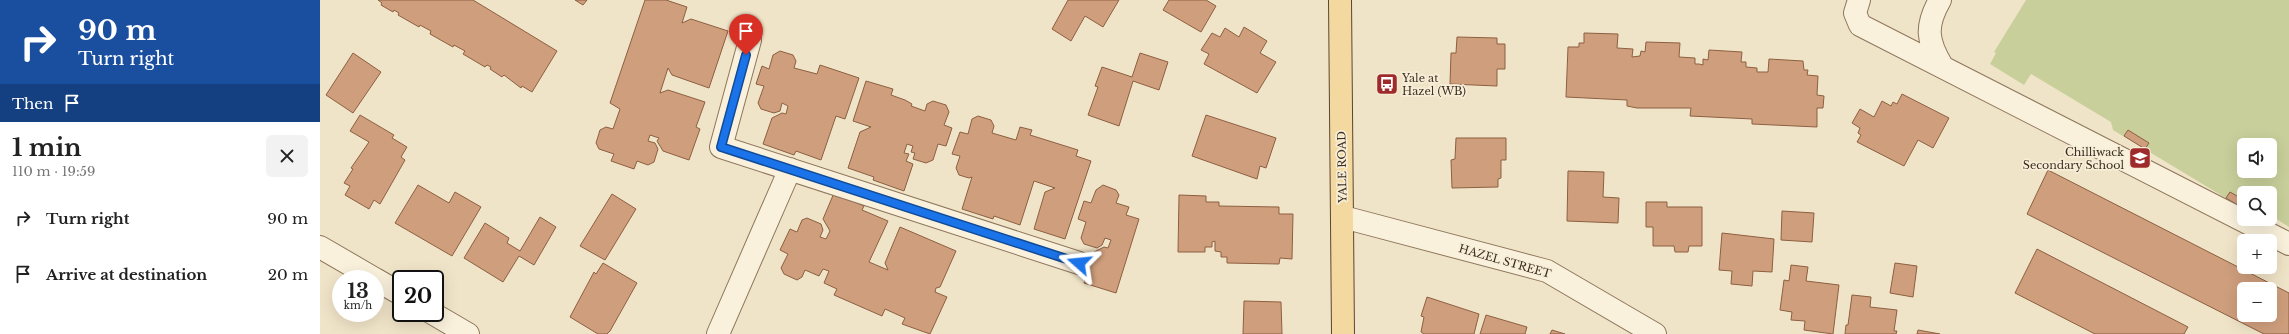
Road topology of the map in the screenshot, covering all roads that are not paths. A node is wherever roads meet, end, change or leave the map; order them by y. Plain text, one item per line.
1 (1858, 0) edge
2 (1940, 0) edge
3 (1338, 1) edge
4 (750, 40) dead end
5 (1942, 66) junction
6 (790, 169) junction
7 (1343, 217) junction
8 (2289, 244) edge
9 (320, 246) edge
10 (1079, 263) dead end
11 (360, 270) edge
12 (444, 320) edge
13 (468, 334) edge
14 (718, 334) edge
15 (1343, 334) edge
16 (1655, 334) edge

1 - 5 street
2 - 5 street
3 - 7 main road, YALE ROAD
4 - 6 street
5 - 8 street
6 - 10 street
6 - 14 street
7 - 15 main road, YALE ROAD
7 - 16 street, HAZEL STREET
9 - 11 street
12 - 13 street

